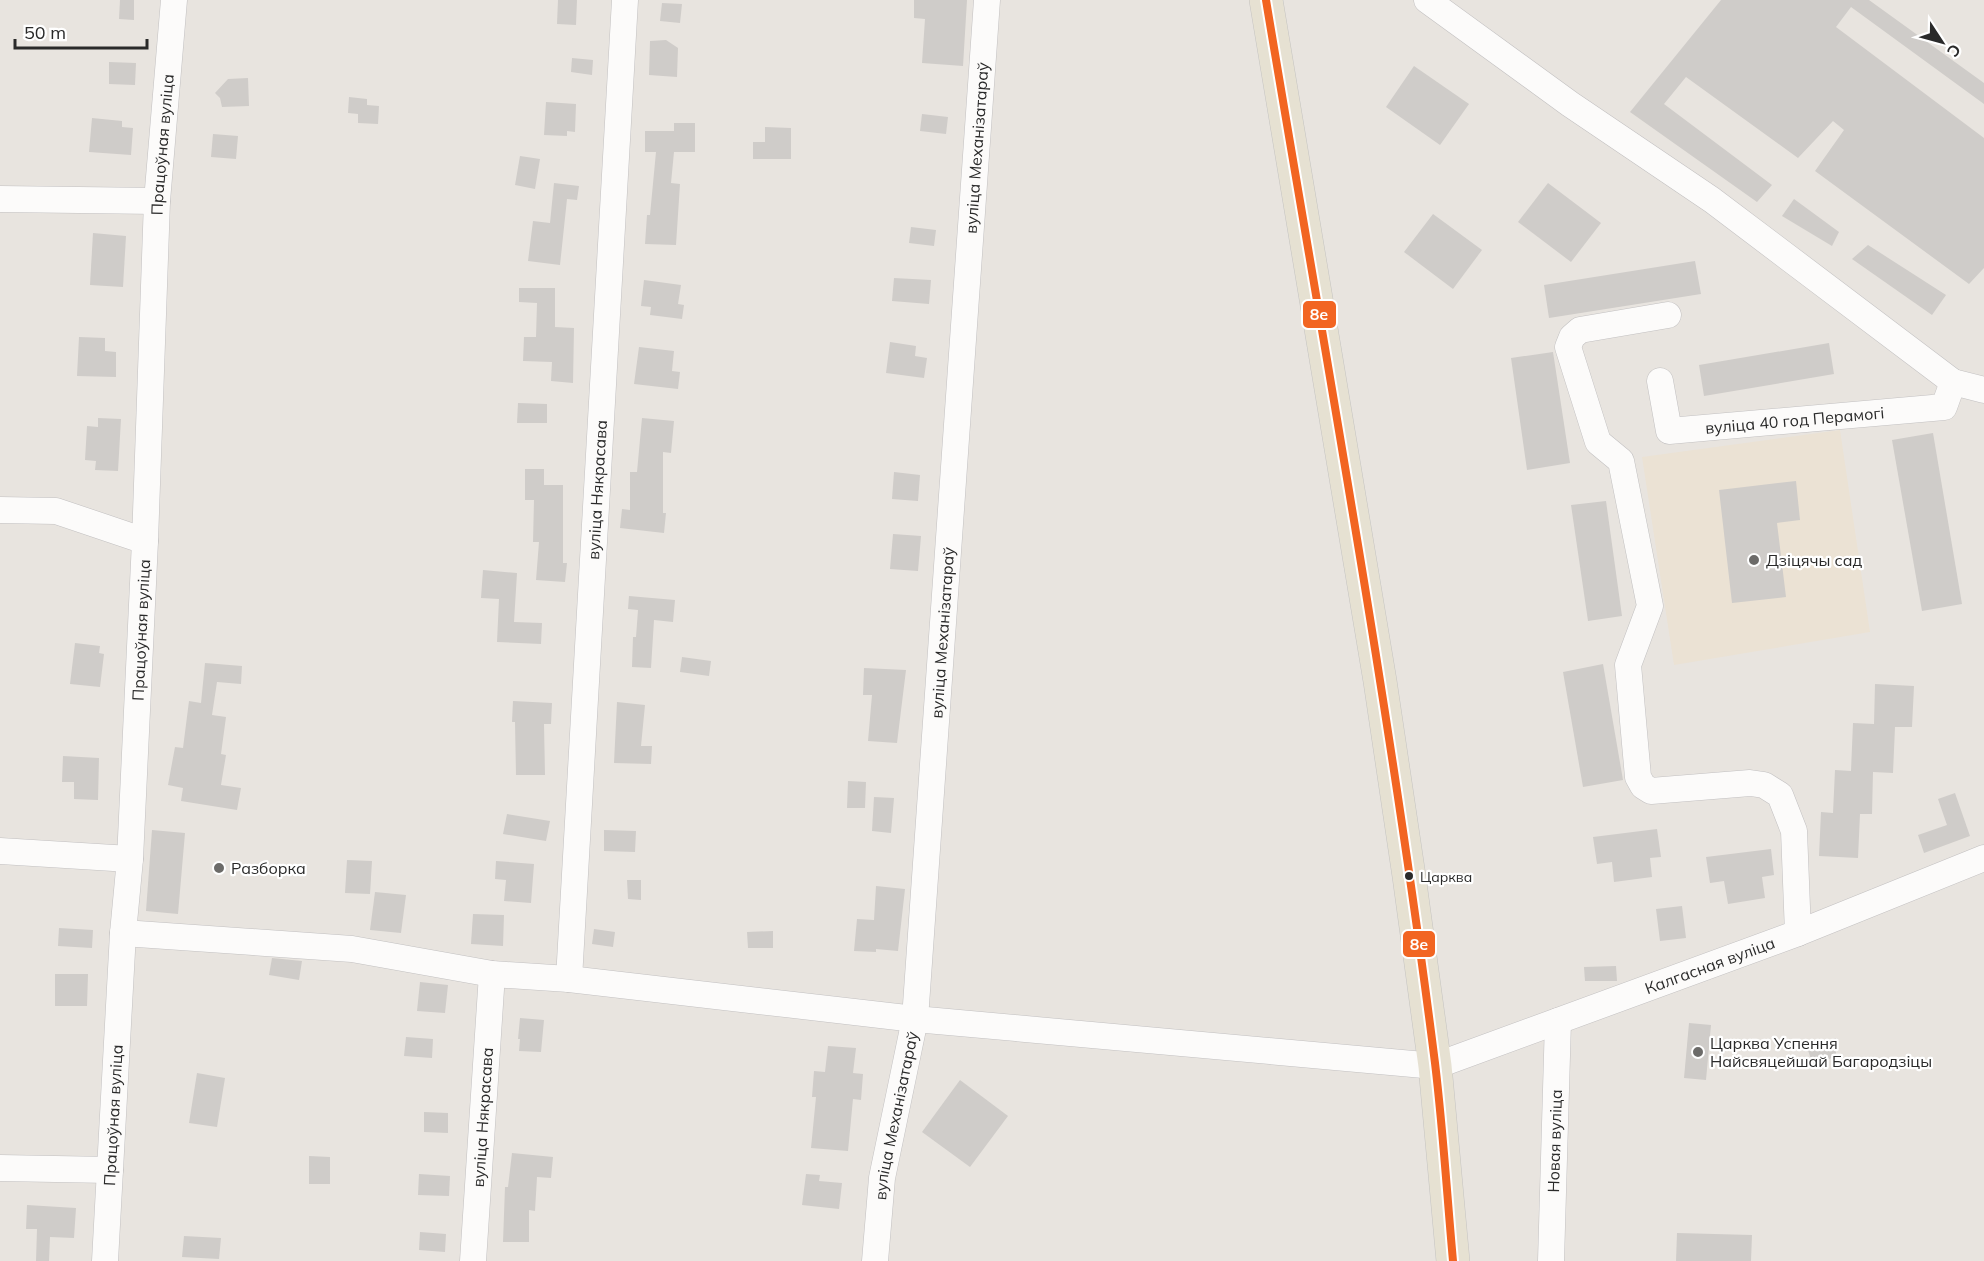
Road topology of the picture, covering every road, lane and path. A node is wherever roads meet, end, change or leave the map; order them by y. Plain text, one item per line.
1 (174, 0) edge
2 (626, 0) edge
3 (987, 0) edge
4 (1266, 0) edge
5 (1427, 0) edge
6 (0, 199) edge
7 (157, 201) junction
8 (1668, 315) dead end
9 (1660, 381) dead end
10 (1953, 382) junction
11 (1984, 390) edge
12 (0, 510) edge
13 (145, 541) junction
14 (0, 851) edge
15 (1984, 858) edge
16 (130, 859) junction
17 (123, 933) junction
18 (1798, 933) junction
19 (492, 974) junction
20 (568, 979) junction
21 (915, 1019) junction
22 (1558, 1021) junction
23 (1435, 1066) junction
24 (0, 1168) edge
25 (110, 1170) junction
26 (105, 1261) edge
27 (473, 1261) edge
28 (875, 1261) edge
29 (1453, 1261) edge
30 (1551, 1261) edge

1 - 7 street, Працоўная вуліца
2 - 20 street, вуліца Някрасава
3 - 21 street, вуліца Механізатараў
4 - 23 main road
5 - 10 street
6 - 7 street
7 - 13 street, Працоўная вуліца
8 - 18 street
9 - 10 street, вуліца 40 год Перамогі
10 - 11 street
12 - 13 street
13 - 16 street, Працоўная вуліца
14 - 16 street
15 - 18 street, Калгасная вуліца
16 - 17 street, Працоўная вуліца
17 - 19 street
17 - 25 street, Працоўная вуліца
18 - 22 street, Калгасная вуліца
19 - 20 street
19 - 27 street, вуліца Някрасава
20 - 21 street
21 - 23 street
21 - 28 street, вуліца Механізатараў
22 - 23 street, Калгасная вуліца
22 - 30 street, Новая вуліца
23 - 29 main road
24 - 25 street
25 - 26 street, Працоўная вуліца

